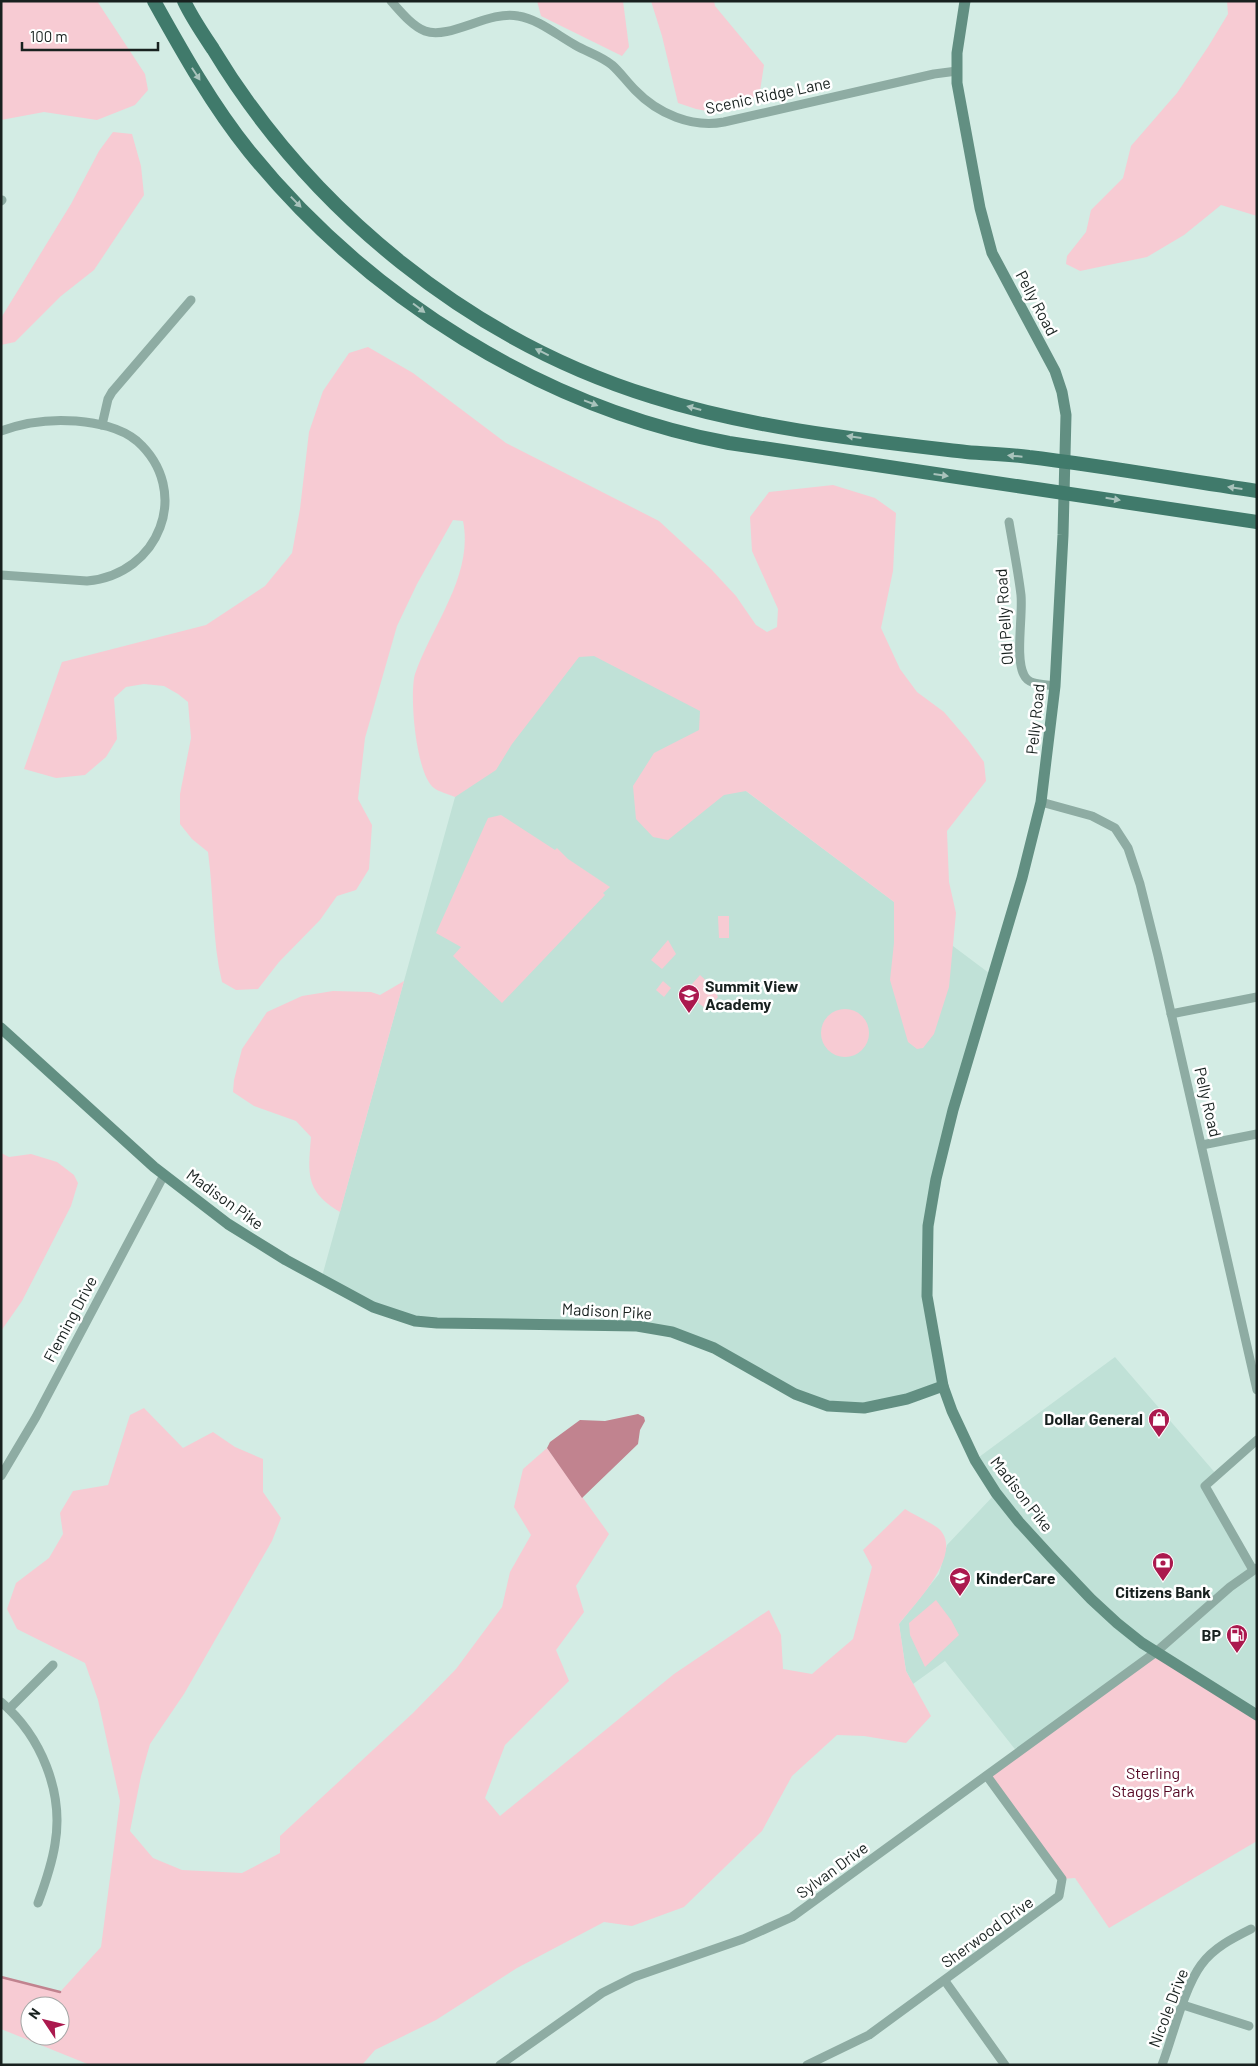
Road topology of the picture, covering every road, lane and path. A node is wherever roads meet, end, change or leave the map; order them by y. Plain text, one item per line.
1 (154, 1) edge
2 (184, 1) edge
3 (390, 1) edge
4 (965, 1) edge
5 (956, 71) junction
6 (190, 300) dead end
7 (102, 425) junction
8 (1, 431) edge
9 (1064, 462) junction
10 (1257, 491) edge
11 (1064, 492) junction
12 (1009, 522) dead end
13 (1257, 522) edge
14 (1, 575) edge
15 (1055, 686) junction
16 (1041, 802) junction
17 (1257, 997) edge
18 (1171, 1014) junction
19 (1, 1028) edge
20 (1257, 1134) edge
21 (1202, 1145) junction
22 (164, 1175) junction
23 (943, 1386) junction
24 (1257, 1390) edge
25 (1257, 1440) edge
26 (1, 1476) edge
27 (1255, 1569) edge
28 (1156, 1652) junction
29 (53, 1664) dead end
30 (1, 1702) edge
31 (9, 1710) junction
32 (1257, 1716) edge
33 (987, 1776) junction
34 (38, 1903) dead end
35 (1251, 1929) dead end
36 (945, 1981) junction
37 (1183, 2005) junction
38 (1249, 2026) dead end
39 (500, 2065) edge
40 (807, 2065) edge
41 (1005, 2065) edge
42 (1162, 2065) edge

1 -> 11 main road
9 -> 2 main road
3 - 5 street, Scenic Ridge Lane
4 - 5 street, Pelly Road
5 - 9 street, Pelly Road
6 - 7 street
7 - 8 street
7 - 14 street
10 -> 9 main road
9 - 11 street, Pelly Road
11 -> 13 main road
11 - 15 street, Pelly Road
12 - 15 street, Old Pelly Road
15 - 16 street, Pelly Road
16 - 18 street, Pelly Road
16 - 23 street
17 - 18 street
18 - 21 street, Pelly Road
19 - 22 street, Madison Pike
20 - 21 street
21 - 24 street, Pelly Road
22 - 23 street, Madison Pike
22 - 26 street, Fleming Drive
23 - 28 street, Madison Pike
25 - 27 street
27 - 28 street, Sylvan Drive
28 - 32 street, Madison Pike
28 - 33 street, Sylvan Drive
29 - 31 street
30 - 31 street
31 - 34 street
33 - 36 street, Sherwood Drive
33 - 39 street, Sylvan Drive
35 - 37 street, Nicole Drive
36 - 40 street, Sherwood Drive
36 - 41 street
37 - 38 street
37 - 42 street, Nicole Drive

